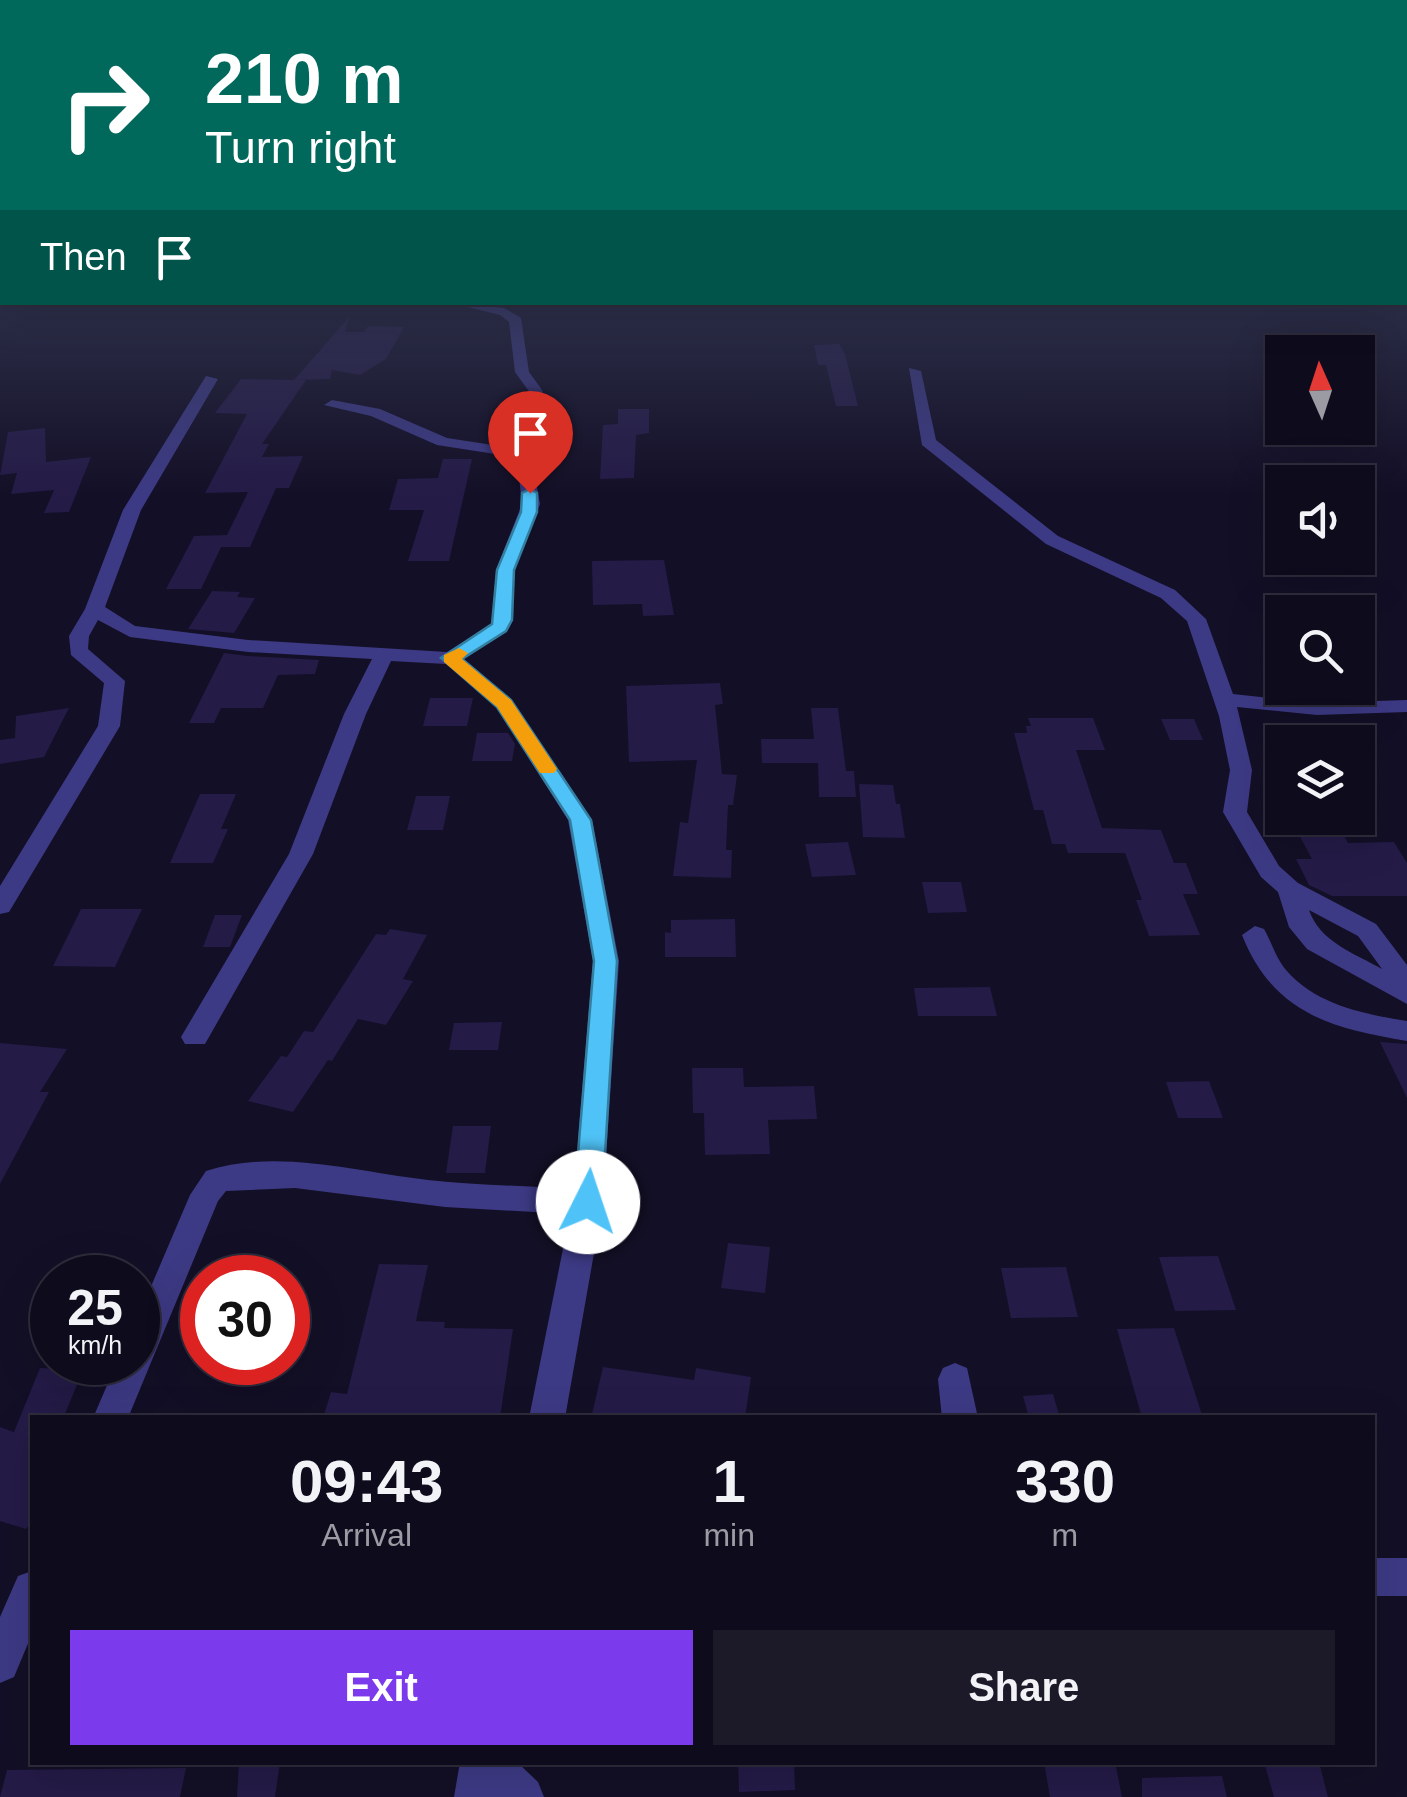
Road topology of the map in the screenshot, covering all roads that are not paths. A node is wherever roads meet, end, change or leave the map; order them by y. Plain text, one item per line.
1 (517, 328) edge
2 (914, 371) dead end
3 (211, 379) dead end
4 (332, 405) dead end
5 (527, 476) junction
6 (95, 609) junction
7 (384, 655) junction
8 (450, 658) junction
9 (1224, 699) junction
10 (1407, 706) edge
11 (1289, 888) junction
12 (0, 906) edge
13 (1255, 935) dead end
14 (1407, 984) edge
15 (1407, 995) edge
16 (1407, 1032) edge
17 (195, 1037) dead end
18 (588, 1202) junction
19 (160, 1302) edge
20 (955, 1380) dead end
21 (125, 1385) edge
22 (111, 1415) edge
23 (548, 1415) edge
24 (960, 1415) edge
25 (1375, 1577) edge
26 (1407, 1577) edge
27 (30, 1594) edge
28 (4, 1642) edge
29 (482, 1765) edge
30 (486, 1765) edge
31 (475, 1797) edge
32 (522, 1797) edge

1 - 5 street
2 - 9 street
3 - 6 street
4 - 5 street
5 - 8 street
6 - 7 street
6 - 12 street
7 - 8 street
7 - 17 street
8 - 18 street
9 - 10 street
9 - 11 street
11 - 14 street
11 - 15 street
13 - 16 street
18 - 19 street
18 - 23 street
20 - 24 street
21 - 22 street
25 - 26 street
27 - 28 street
29 - 31 street
30 - 32 street

